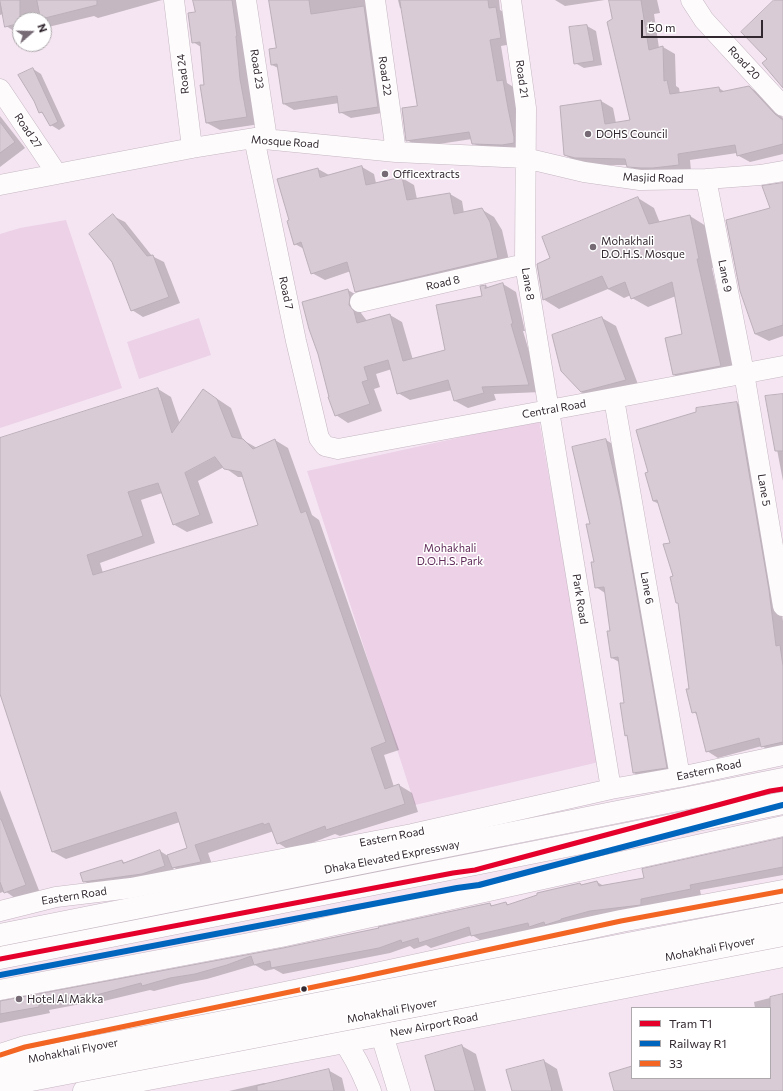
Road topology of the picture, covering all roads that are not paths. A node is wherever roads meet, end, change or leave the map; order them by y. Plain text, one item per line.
1 (174, 0) edge
2 (246, 0) edge
3 (375, 0) edge
4 (511, 0) edge
5 (691, 0) edge
6 (0, 89) edge
7 (783, 106) edge
8 (261, 138) junction
9 (192, 148) junction
10 (396, 152) junction
11 (525, 158) junction
12 (783, 171) edge
13 (57, 174) junction
14 (706, 179) junction
15 (0, 185) edge
16 (525, 264) junction
17 (360, 302) dead end
18 (783, 366) edge
19 (744, 373) junction
20 (614, 399) junction
21 (548, 409) junction
22 (325, 446) joint
23 (783, 606) edge
24 (783, 755) edge
25 (680, 777) junction
26 (783, 779) edge
27 (611, 789) junction
28 (783, 803) edge
29 (783, 826) edge
30 (783, 891) edge
31 (0, 911) edge
32 (783, 914) edge
33 (0, 935) edge
34 (783, 935) edge
35 (783, 956) edge
36 (0, 958) edge
37 (357, 978) junction
38 (306, 988) junction
39 (0, 990) edge
40 (382, 1035) junction
41 (345, 1042) junction
42 (25, 1047) junction
43 (0, 1052) edge
44 (0, 1055) edge
45 (0, 1065) edge
46 (0, 1086) edge
47 (94, 1090) edge
48 (370, 1091) edge
49 (399, 1091) edge

1 - 9 street, Road 24
2 - 8 street, Road 23
3 - 10 street, Road 22
4 - 11 street, Road 21
5 - 7 street, Road 20
6 - 13 street, Road 27
8 - 9 street, Mosque Road
8 - 10 street, Mosque Road
8 - 22 street, Road 7
9 - 13 street, Mosque Road
10 - 11 street, Mosque Road
11 - 14 street, Masjid Road
11 - 16 street, Lane 8
12 - 14 street, Masjid Road
13 - 15 street, Mosque Road
14 - 19 street, Lane 9
16 - 17 street, Road 8
16 - 21 street, Lane 8
18 - 19 street, Central Road
19 - 20 street, Central Road
19 - 23 street, Lane 5
20 - 21 street, Central Road
20 - 25 street, Lane 6
21 - 22 street, Central Road
21 - 27 street, Park Road
24 - 25 street, Eastern Road
25 - 27 street, Eastern Road
26 - 33 main road, Dhaka Elevated Expressway
27 - 31 street, Eastern Road
28 - 36 main road, Dhaka Elevated Expressway
29 - 39 street
30 - 37 main road
32 - 45 main road, Mohakhali Flyover, bridge
34 - 46 main road, Mohakhali Flyover, bridge
35 - 40 main road, New Airport Road
37 - 38 main road
37 - 40 main road
38 - 41 main road
38 - 42 main road
40 - 41 main road, New Airport Road
40 - 49 main road
41 - 47 main road, New Airport Road
41 - 48 main road
42 - 43 main road
42 - 44 main road

